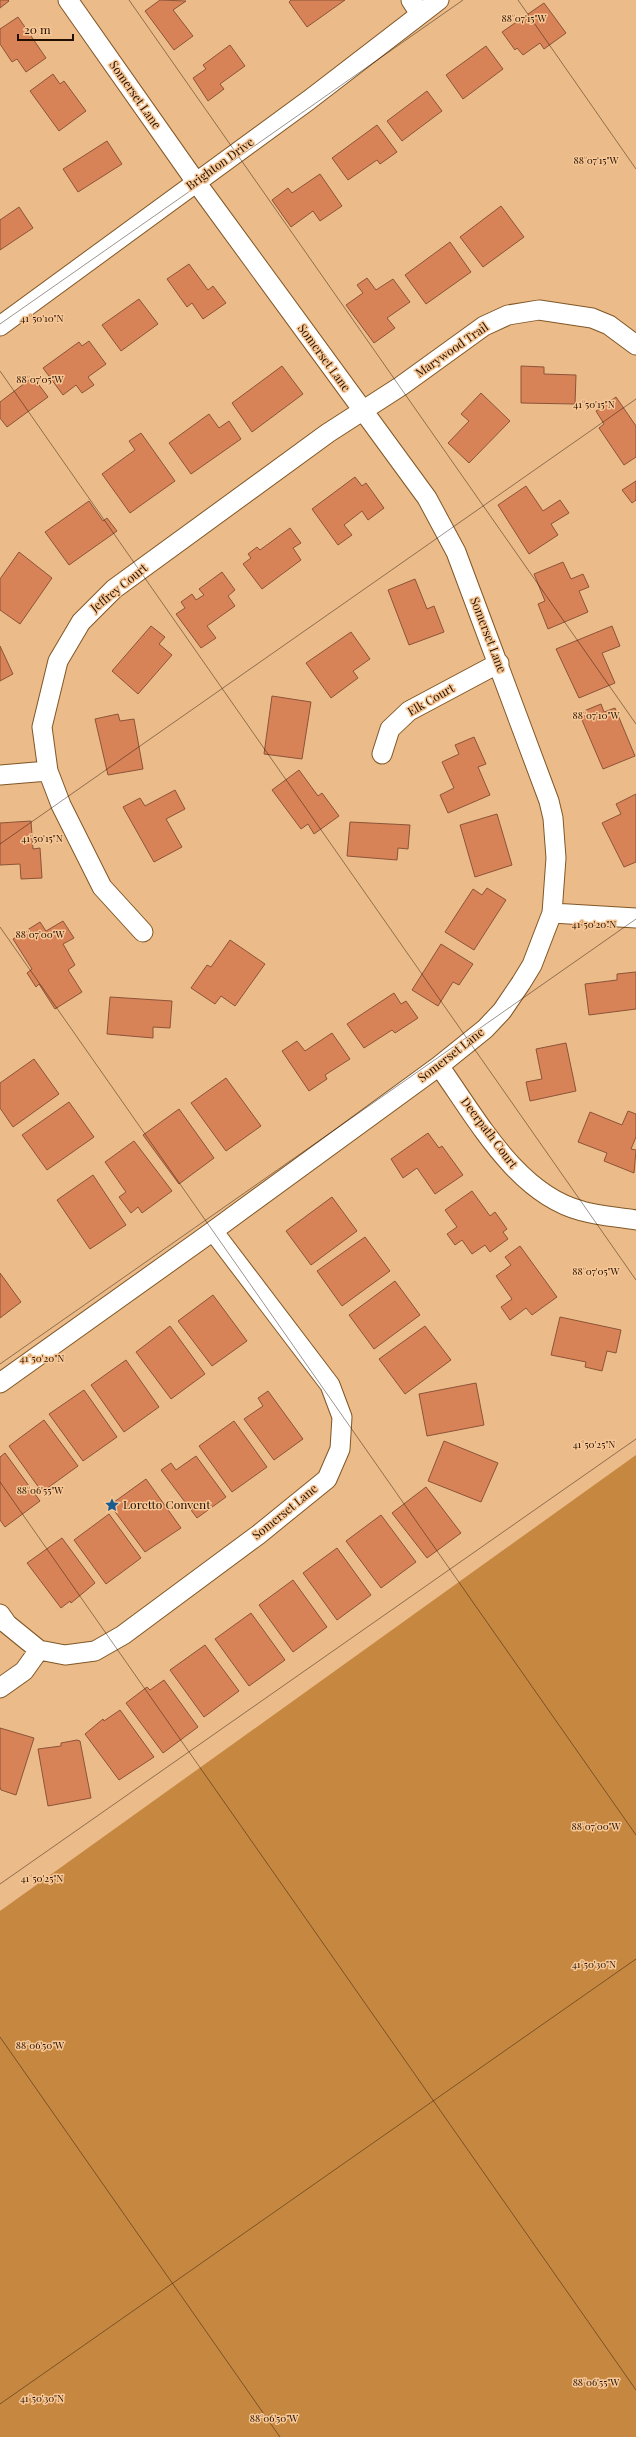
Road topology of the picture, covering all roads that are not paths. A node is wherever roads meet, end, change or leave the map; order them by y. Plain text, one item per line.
1 (68, 0) edge
2 (439, 0) edge
3 (415, 7) edge
4 (196, 182) junction
5 (0, 326) edge
6 (636, 345) edge
7 (363, 410) junction
8 (499, 663) junction
9 (382, 754) dead end
10 (48, 771) junction
11 (0, 775) edge
12 (552, 913) junction
13 (636, 918) edge
14 (143, 932) dead end
15 (439, 1066) junction
16 (636, 1220) edge
17 (213, 1231) junction
18 (0, 1383) edge
19 (0, 1614) edge
20 (39, 1650) junction
21 (0, 1688) edge

1 - 4 street, Somerset Lane
2 - 3 street, Brighton Drive
3 - 4 street, Brighton Drive
4 - 5 street, Brighton Drive
4 - 7 street, Somerset Lane
6 - 7 street, Marywood Trail
7 - 8 street, Somerset Lane
7 - 10 street, Jeffrey Court
8 - 9 street, Elk Court
8 - 12 street, Somerset Lane
10 - 11 street
10 - 14 street, Jeffrey Court
12 - 13 street
12 - 15 street, Somerset Lane
15 - 16 street, Deerpath Court
15 - 17 street, Somerset Lane
17 - 18 street, Somerset Lane
17 - 20 street, Somerset Lane
19 - 20 street, Somerset Lane
20 - 21 street

